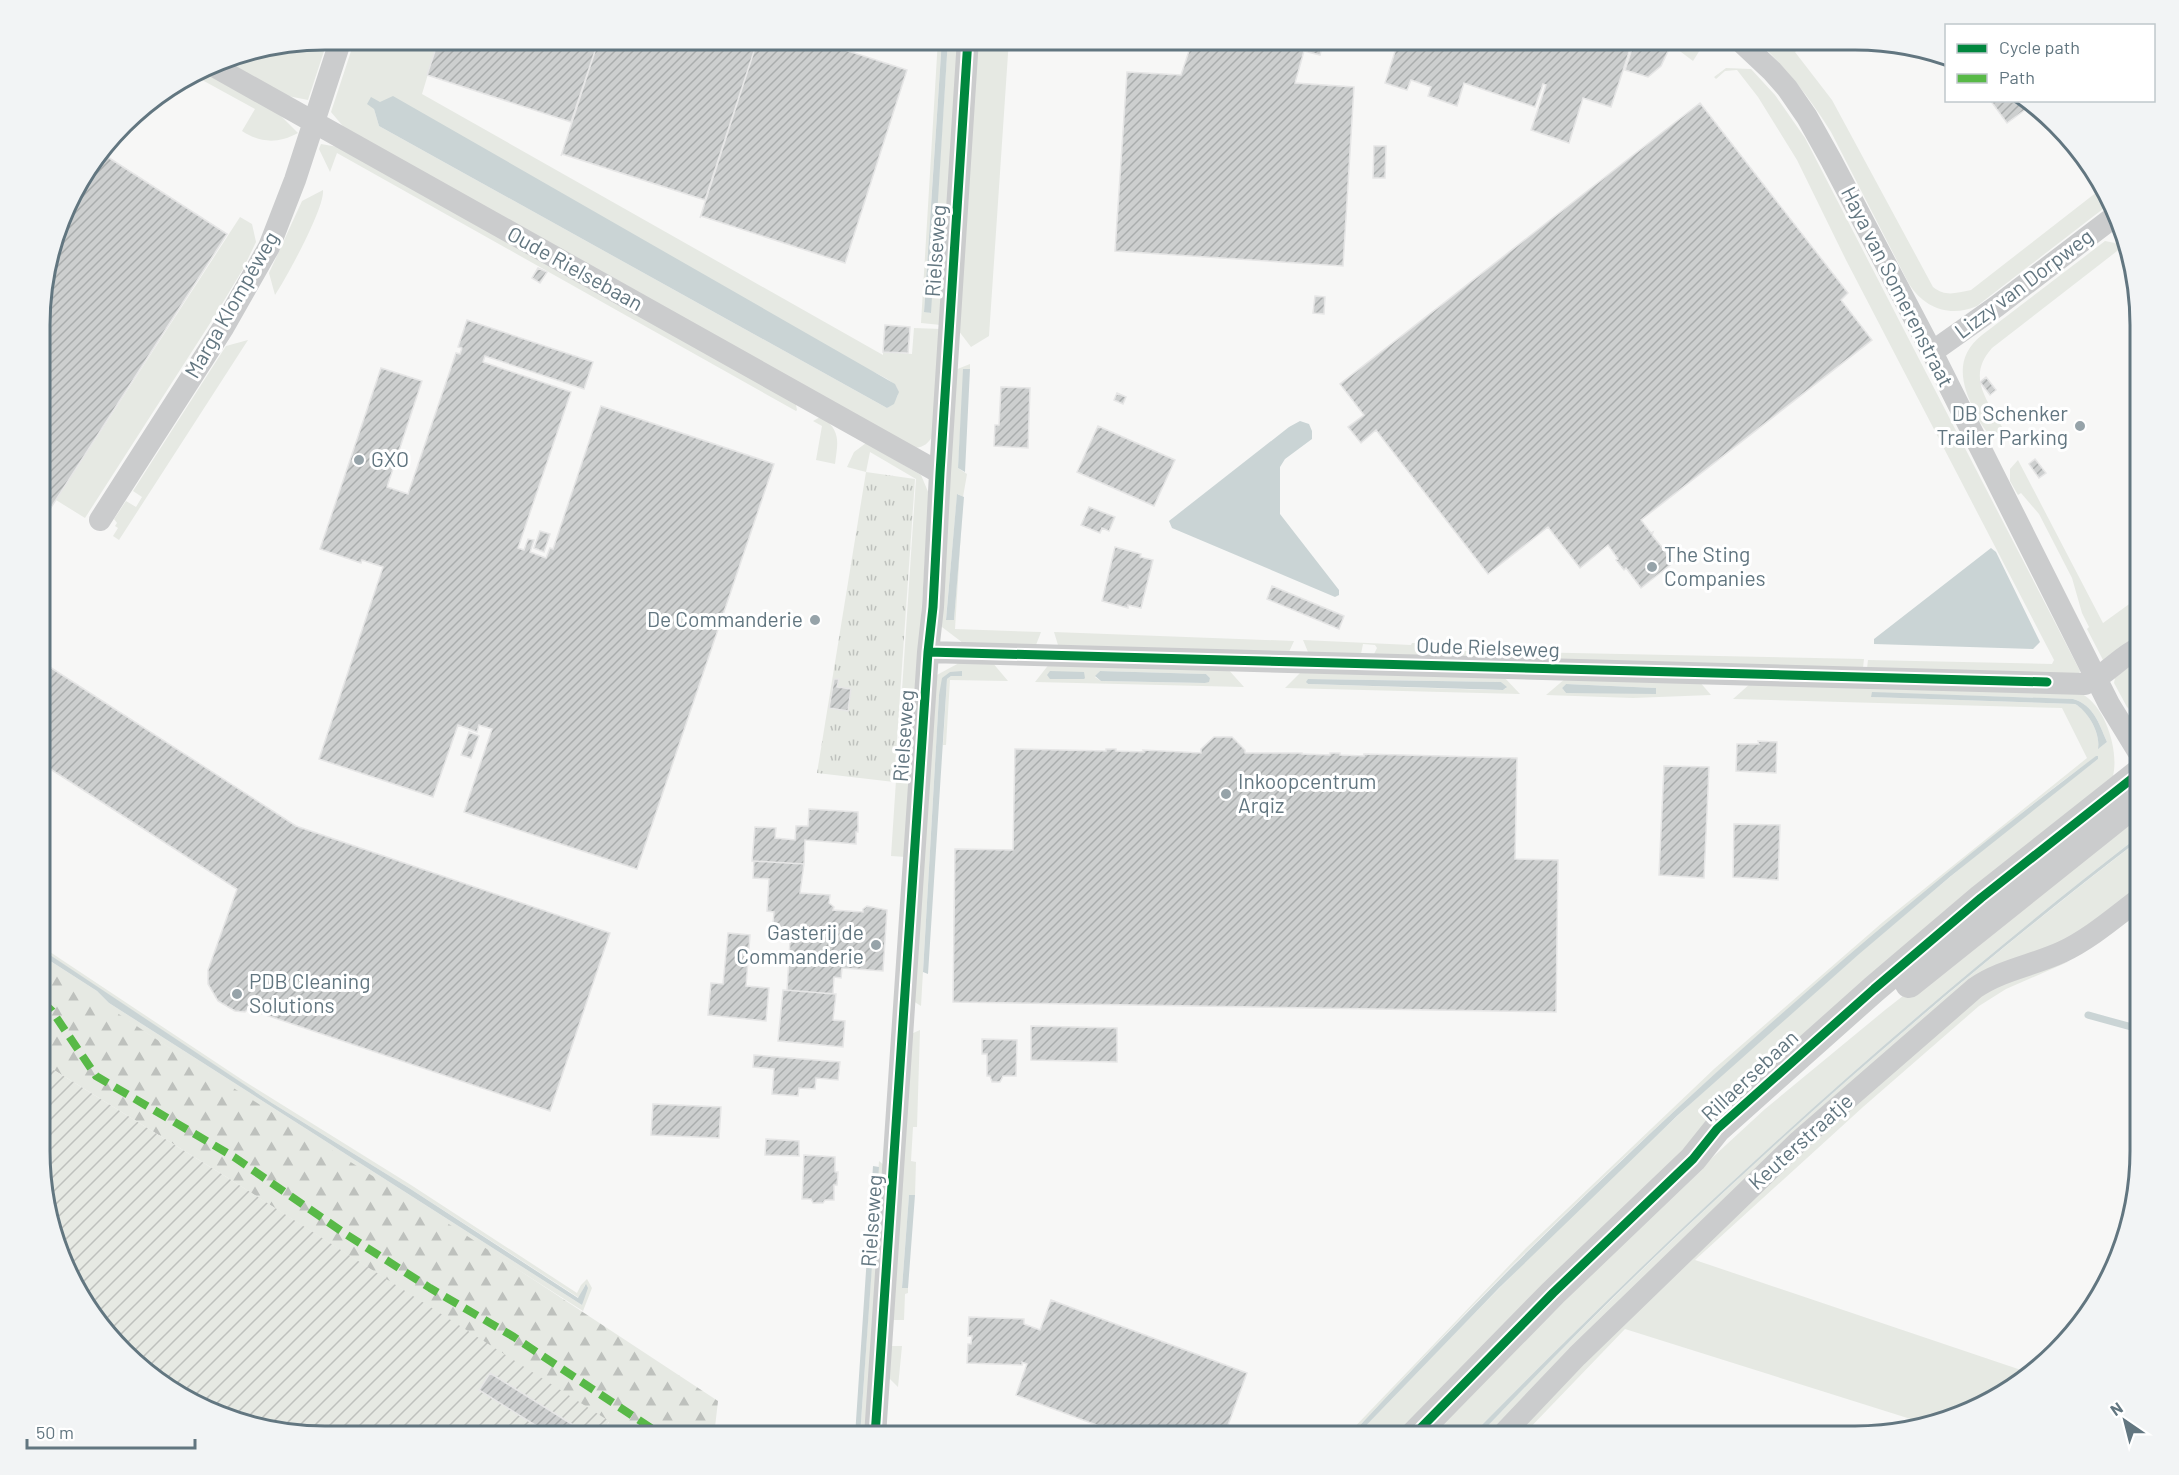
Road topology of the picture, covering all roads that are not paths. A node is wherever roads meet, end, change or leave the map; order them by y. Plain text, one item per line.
1 (337, 50) edge
2 (967, 50) edge
3 (1750, 50) edge
4 (220, 70) edge
5 (314, 123) junction
6 (2109, 220) edge
7 (1932, 352) junction
8 (940, 473) junction
9 (99, 520) dead end
10 (928, 652) junction
11 (2130, 653) edge
12 (2097, 679) junction
13 (2130, 738) edge
14 (2130, 780) edge
15 (2130, 807) edge
16 (2130, 906) edge
17 (1693, 1159) junction
18 (876, 1426) edge
19 (1423, 1426) edge
20 (1510, 1426) edge

1 - 5 street, Marga Klompéweg
2 - 8 street, Rielseweg
3 - 7 street, Haya van Somerenstraat
4 - 5 street, Oude Rielsebaan
5 - 8 street, Oude Rielsebaan
5 - 9 street, Marga Klompéweg
6 - 7 street, Lizzy van Dorpweg
7 - 12 street, Haya van Somerenstraat
8 - 10 street, Rielseweg
10 - 12 street, Oude Rielseweg
10 - 18 street, Rielseweg
11 - 12 street, Oude Rielseweg
12 - 13 street
14 - 17 street, Rillaersebaan
15 - 17 street, Rillaersebaan
16 - 20 street, Keuterstraatje
17 - 19 street, Rillaersebaan

